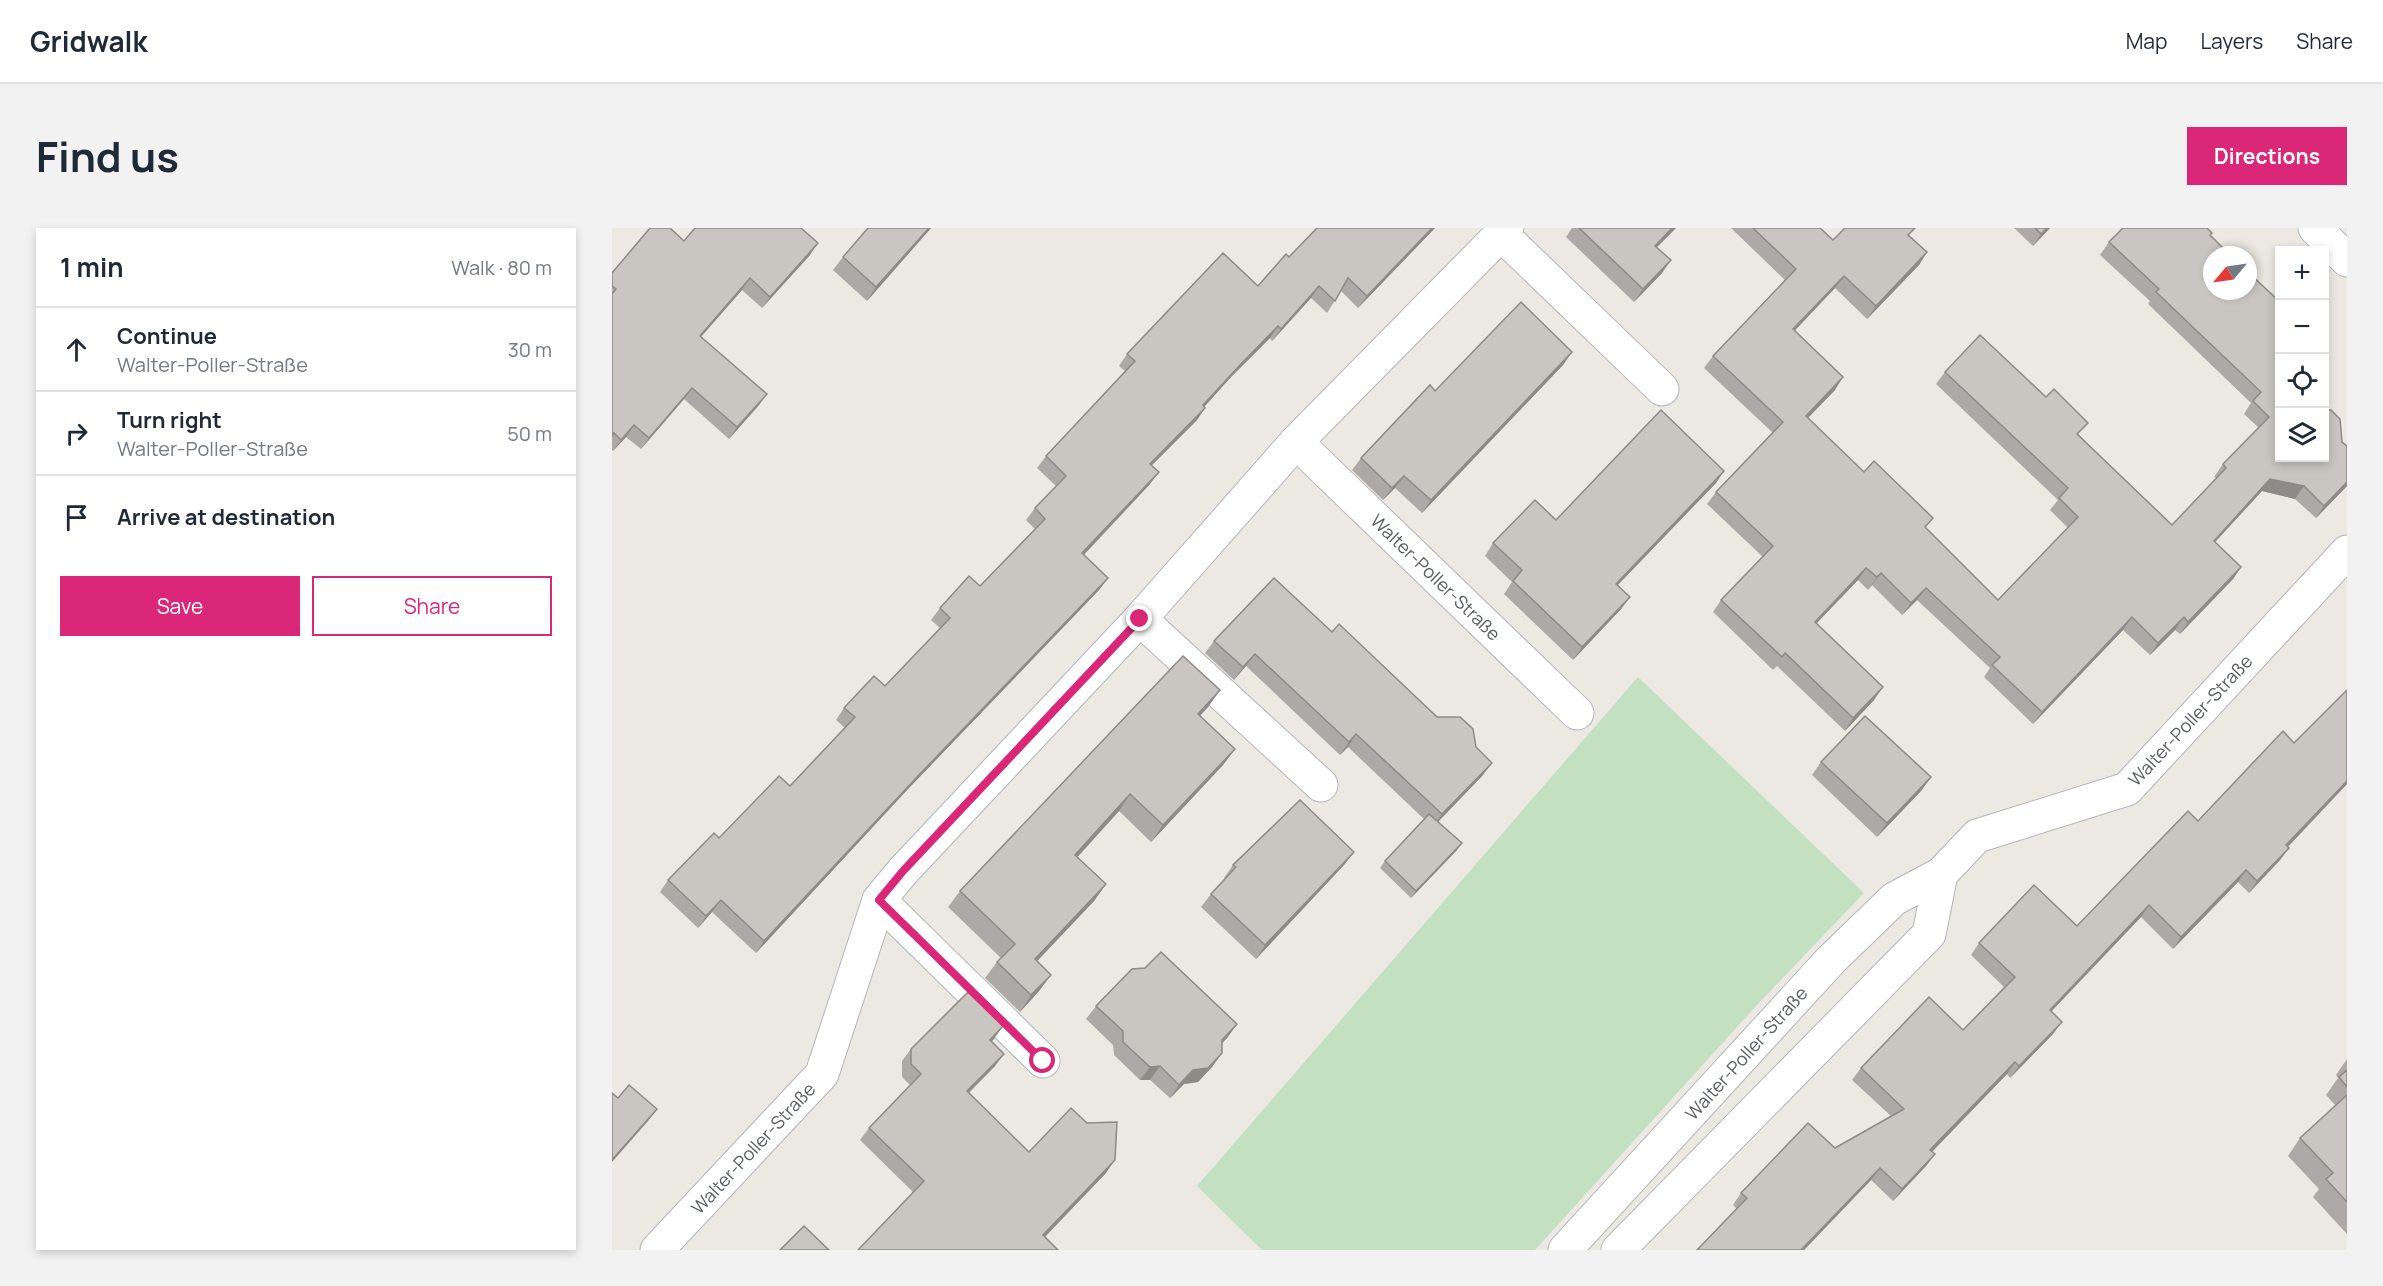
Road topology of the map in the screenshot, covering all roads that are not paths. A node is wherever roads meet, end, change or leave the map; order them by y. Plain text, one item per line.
1 (2315, 228) edge
2 (1504, 231) edge
3 (2347, 260) edge
4 (1662, 389) dead end
5 (1296, 442) junction
6 (2347, 552) edge
7 (1140, 619) junction
8 (1577, 713) dead end
9 (1321, 785) dead end
10 (1941, 874) junction
11 (879, 900) junction
12 (1043, 1061) dead end
13 (657, 1250) edge
14 (1565, 1250) edge
15 (1618, 1250) edge

1 - 3 street
2 - 4 street, Walter-Poller-Straße
2 - 5 street, Walter-Poller-Straße
5 - 7 street, Walter-Poller-Straße
5 - 8 street, Walter-Poller-Straße
6 - 10 street, Walter-Poller-Straße
7 - 9 street
7 - 11 street, Walter-Poller-Straße
10 - 14 street, Walter-Poller-Straße
10 - 15 street
11 - 12 street
11 - 13 street, Walter-Poller-Straße

